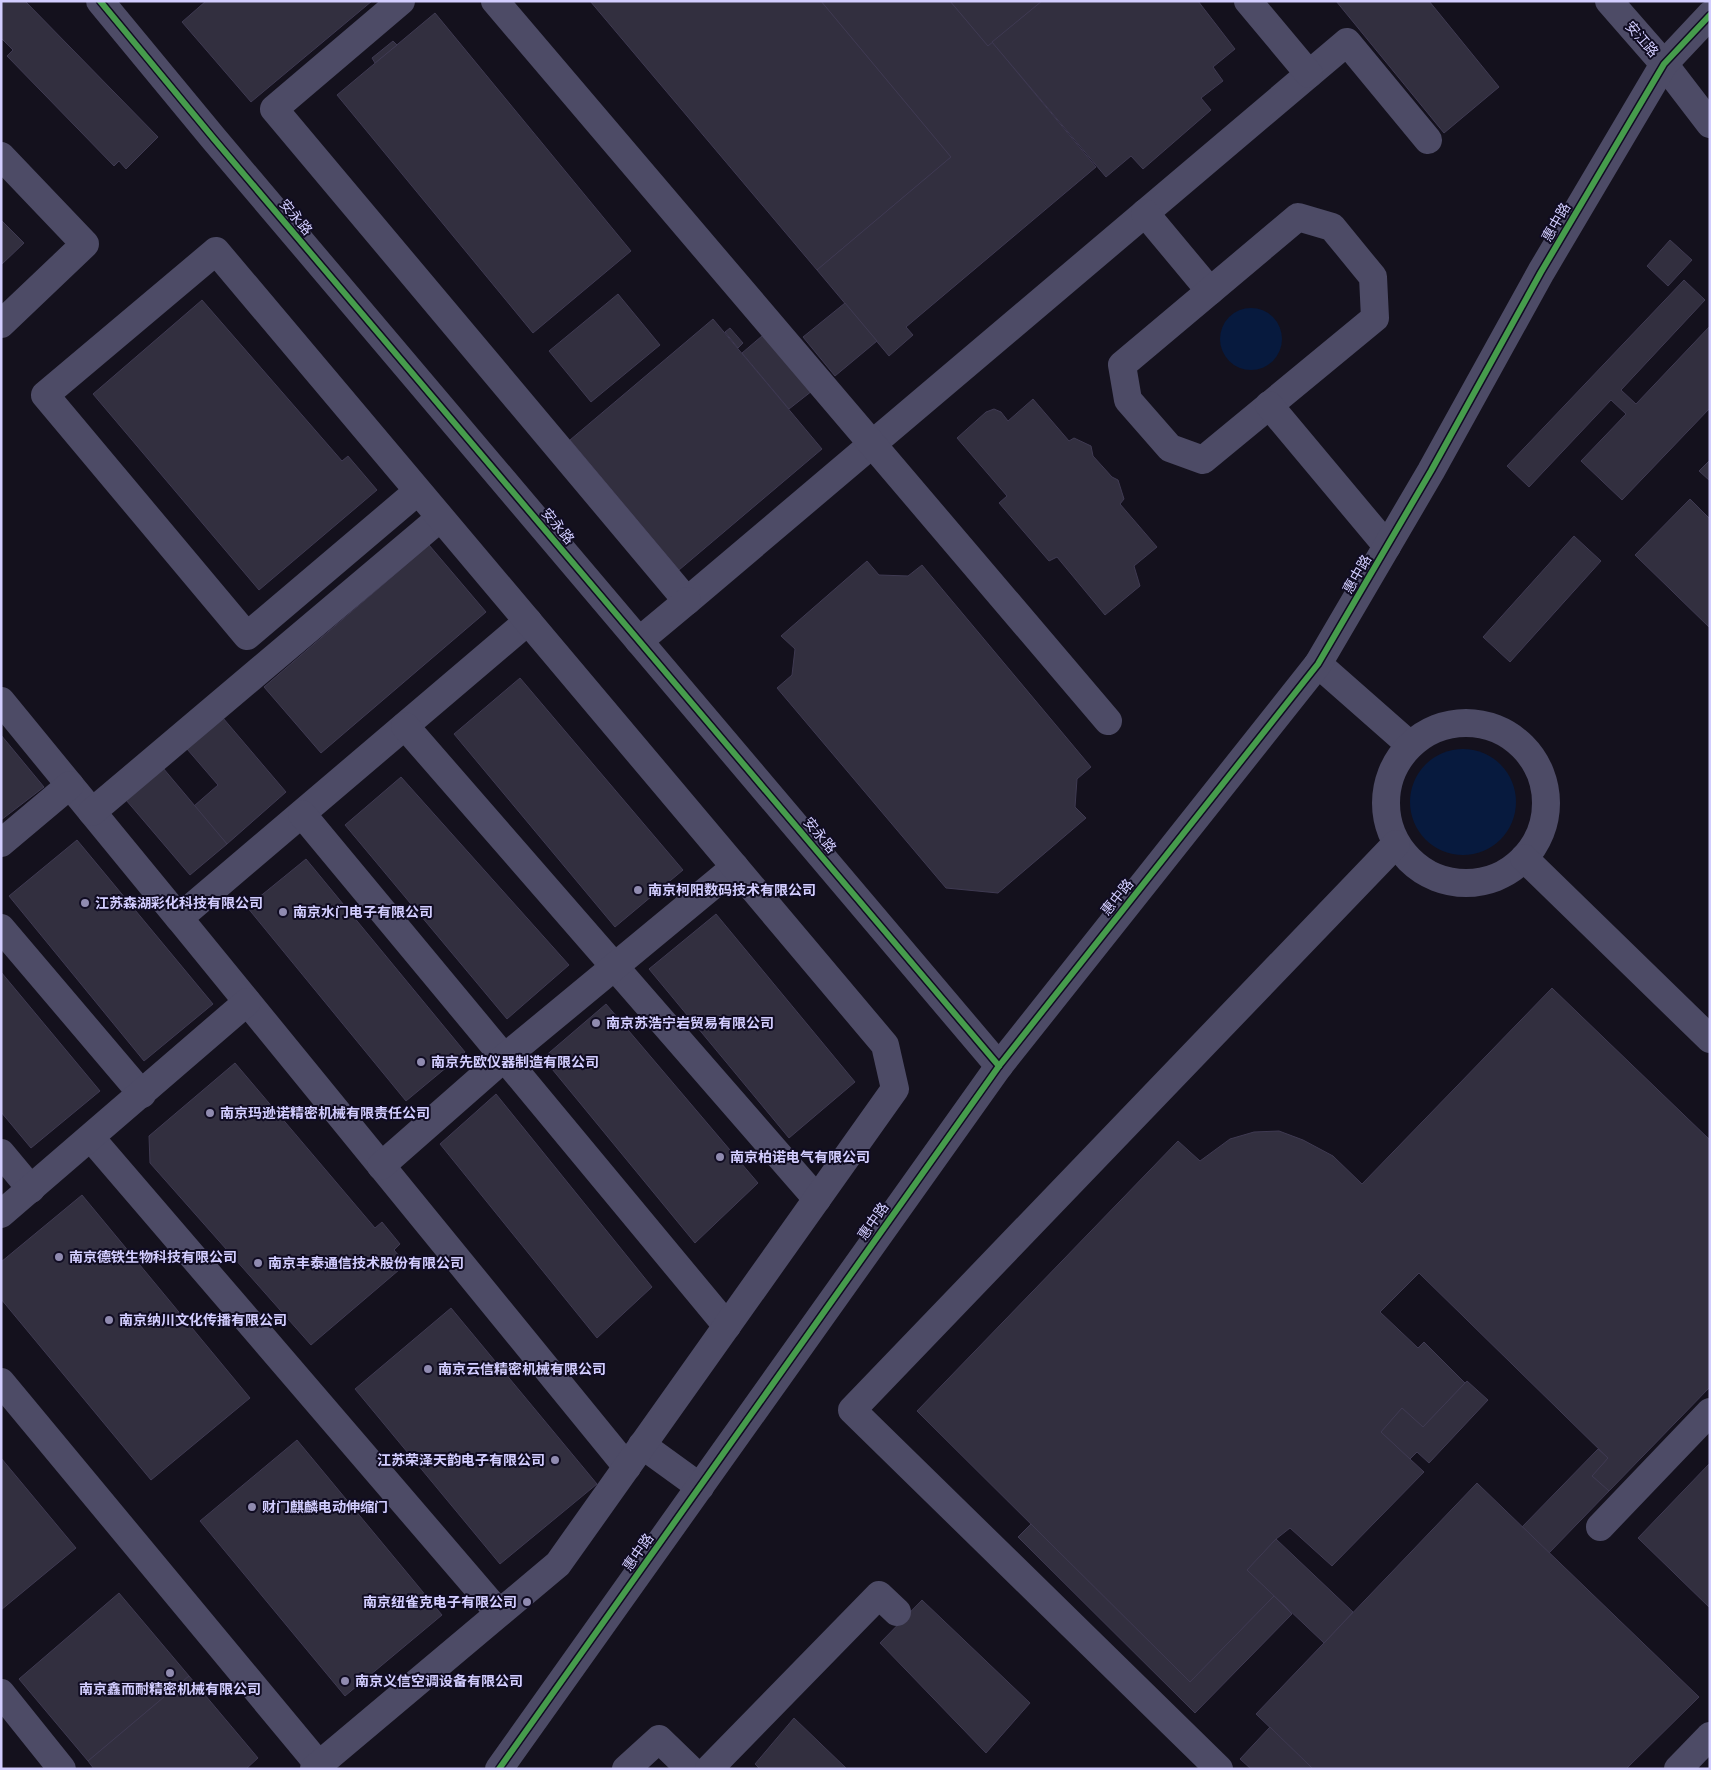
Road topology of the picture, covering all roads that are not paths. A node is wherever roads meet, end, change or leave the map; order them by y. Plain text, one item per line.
1 (100, 1) edge
2 (401, 1) edge
3 (495, 1) edge
4 (1248, 1) edge
5 (1610, 1) edge
6 (1710, 15) edge
7 (1664, 64) junction
8 (1309, 74) junction
9 (1710, 124) edge
10 (1428, 140) dead end
11 (1, 156) edge
12 (1145, 213) junction
13 (1210, 291) junction
14 (1, 324) edge
15 (1269, 405) junction
16 (872, 444) junction
17 (418, 492) junction
18 (440, 518) junction
19 (1387, 546) junction
20 (687, 601) junction
21 (528, 621) junction
22 (639, 641) junction
23 (1318, 664) junction
24 (1, 701) edge
25 (1108, 720) dead end
26 (405, 726) junction
27 (1410, 745) junction
28 (70, 785) junction
29 (92, 812) junction
30 (302, 814) junction
31 (1, 843) edge
32 (1396, 844) junction
33 (1524, 858) junction
34 (735, 867) junction
35 (179, 918) junction
36 (1, 928) edge
37 (614, 966) junction
38 (247, 1002) junction
39 (1710, 1040) edge
40 (504, 1058) junction
41 (999, 1066) junction
42 (142, 1094) junction
43 (91, 1138) junction
44 (1, 1153) edge
45 (381, 1166) junction
46 (31, 1188) junction
47 (817, 1199) junction
48 (1, 1214) edge
49 (727, 1326) junction
50 (1, 1382) edge
51 (1710, 1412) edge
52 (642, 1445) junction
53 (627, 1467) junction
54 (700, 1487) junction
55 (1600, 1527) dead end
56 (897, 1612) dead end
57 (499, 1614) junction
58 (1, 1693) edge
59 (1710, 1736) edge
60 (316, 1767) edge
61 (62, 1769) edge
62 (499, 1769) edge
63 (626, 1769) edge
64 (690, 1769) edge
65 (709, 1769) edge
66 (1219, 1769) edge
67 (1678, 1769) edge

1 - 22 street, 安永路
2 - 20 street
3 - 16 street
4 - 8 street
5 - 7 street, 安江路
6 - 7 street, 惠中路
7 - 9 street, 安江路
7 - 19 street, 惠中路
8 - 10 street
8 - 12 street
11 - 14 street
12 - 13 street
12 - 16 street
13 - 15 street
13 - 15 street
15 - 19 street
16 - 20 street
16 - 25 street
17 - 17 street
17 - 18 street
18 - 21 street
18 - 29 street
19 - 23 street, 惠中路
20 - 22 street
21 - 26 street
21 - 34 street
22 - 41 street, 安永路
23 - 27 street
23 - 41 street, 惠中路
24 - 28 street
26 - 30 street
26 - 37 street
27 - 32 street
27 - 33 street
28 - 29 street
28 - 31 street
29 - 35 street
30 - 35 street
30 - 40 street
32 - 33 street
32 - 66 street
33 - 39 street
34 - 37 street
34 - 47 street
35 - 38 street
36 - 42 street
37 - 40 street
37 - 47 street
38 - 42 street
38 - 45 street
40 - 45 street
40 - 49 street
41 - 54 street, 惠中路
42 - 43 street
43 - 46 street
43 - 57 street
44 - 46 street
45 - 53 street
46 - 48 street
47 - 49 street
49 - 52 street
50 - 60 street
51 - 55 street
52 - 53 street
52 - 54 street
53 - 57 street
54 - 62 street, 惠中路
56 - 65 street
57 - 60 street
58 - 61 street
59 - 67 street
63 - 64 street

